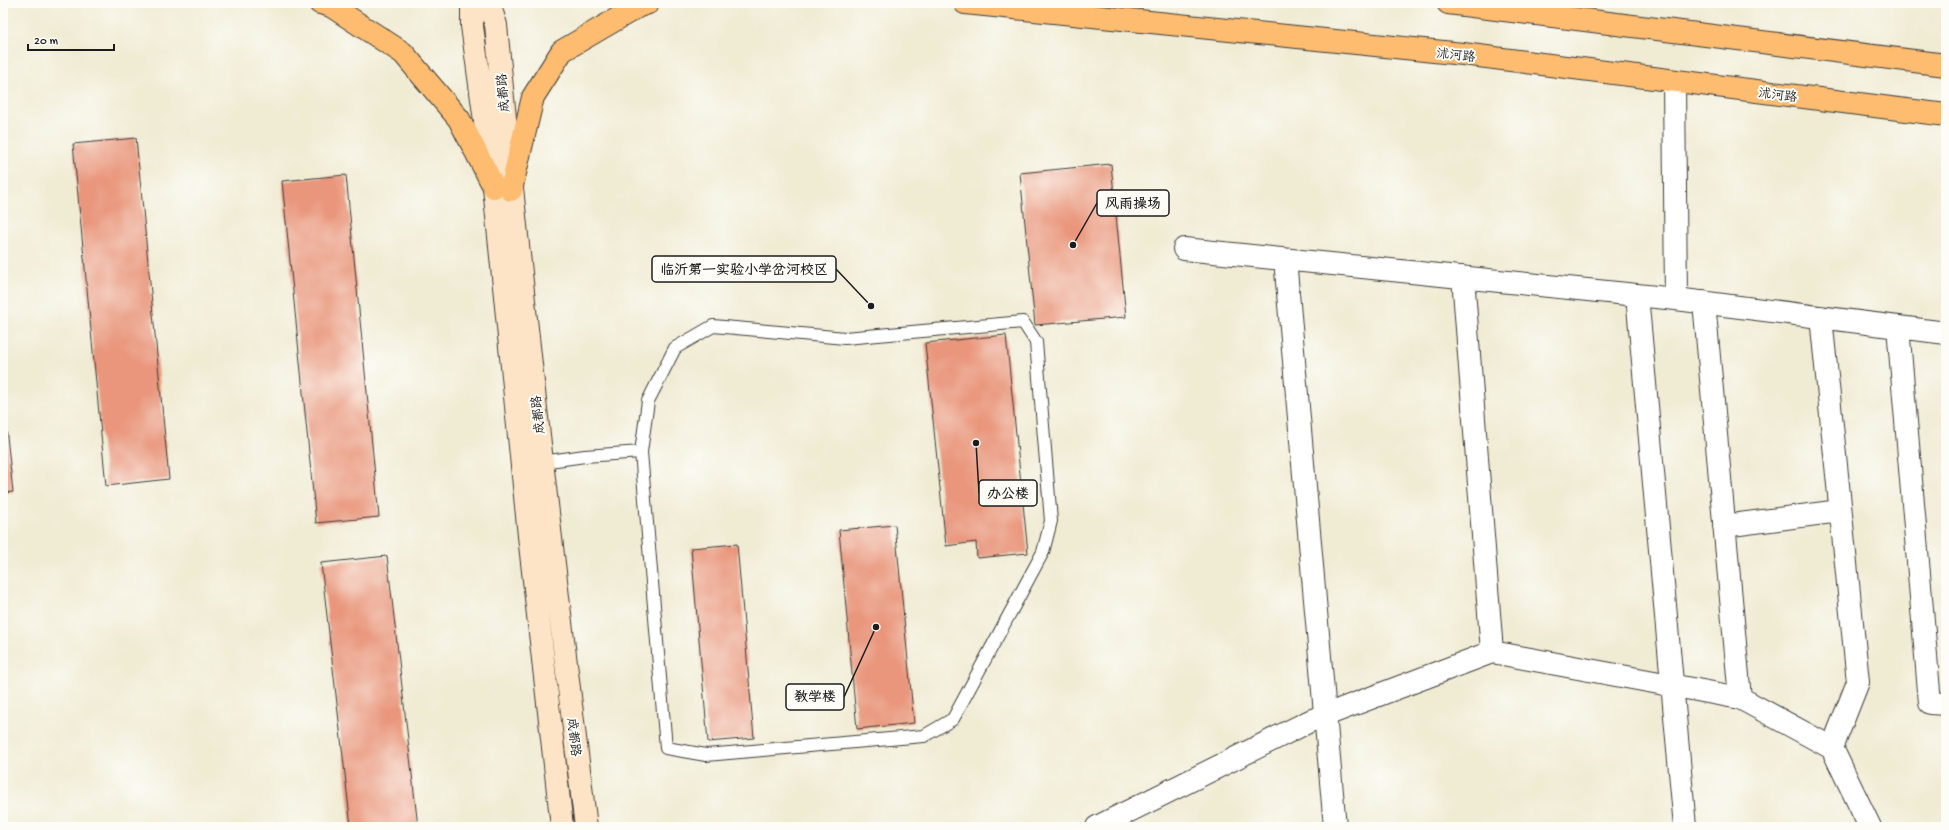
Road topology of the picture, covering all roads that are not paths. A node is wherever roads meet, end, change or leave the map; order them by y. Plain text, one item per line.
1 (320, 3) edge
2 (472, 3) edge
3 (489, 3) edge
4 (648, 3) edge
5 (965, 3) edge
6 (1448, 3) edge
7 (1469, 4) edge
8 (1946, 65) edge
9 (1674, 81) junction
10 (1946, 115) edge
11 (503, 188) junction
12 (1184, 249) dead end
13 (1285, 259) junction
14 (1463, 277) junction
15 (1637, 295) junction
16 (1676, 298) junction
17 (1704, 302) junction
18 (1821, 317) junction
19 (1898, 327) junction
20 (1946, 333) edge
21 (641, 452) junction
22 (542, 462) junction
23 (1840, 511) junction
24 (1724, 526) junction
25 (1492, 652) junction
26 (1672, 685) junction
27 (1740, 698) junction
28 (1946, 704) edge
29 (1325, 716) junction
30 (1832, 748) junction
31 (562, 827) edge
32 (586, 827) edge
33 (1097, 827) edge
34 (1335, 827) edge
35 (1685, 827) edge
36 (1870, 827) edge

1 - 11 main road
2 - 11 street, 成都路
3 - 11 street, 成都路
4 - 11 main road
5 - 9 main road, 沭河路
6 - 7 main road
7 - 8 main road
9 - 10 main road, 沭河路
9 - 16 street
11 - 22 street, 成都路
11 - 31 street, 成都路
12 - 13 street
13 - 14 street
13 - 29 street
14 - 15 street
14 - 25 street
15 - 16 street
15 - 26 street
16 - 17 street
17 - 18 street
17 - 24 street
18 - 19 street
18 - 23 street
19 - 20 street
19 - 28 street
21 - 21 lane
21 - 22 lane
22 - 32 street, 成都路
23 - 24 street
23 - 30 street
24 - 27 street
25 - 26 street
25 - 29 street
26 - 27 street
26 - 35 street
27 - 30 street
29 - 33 street
29 - 34 street
30 - 36 street

